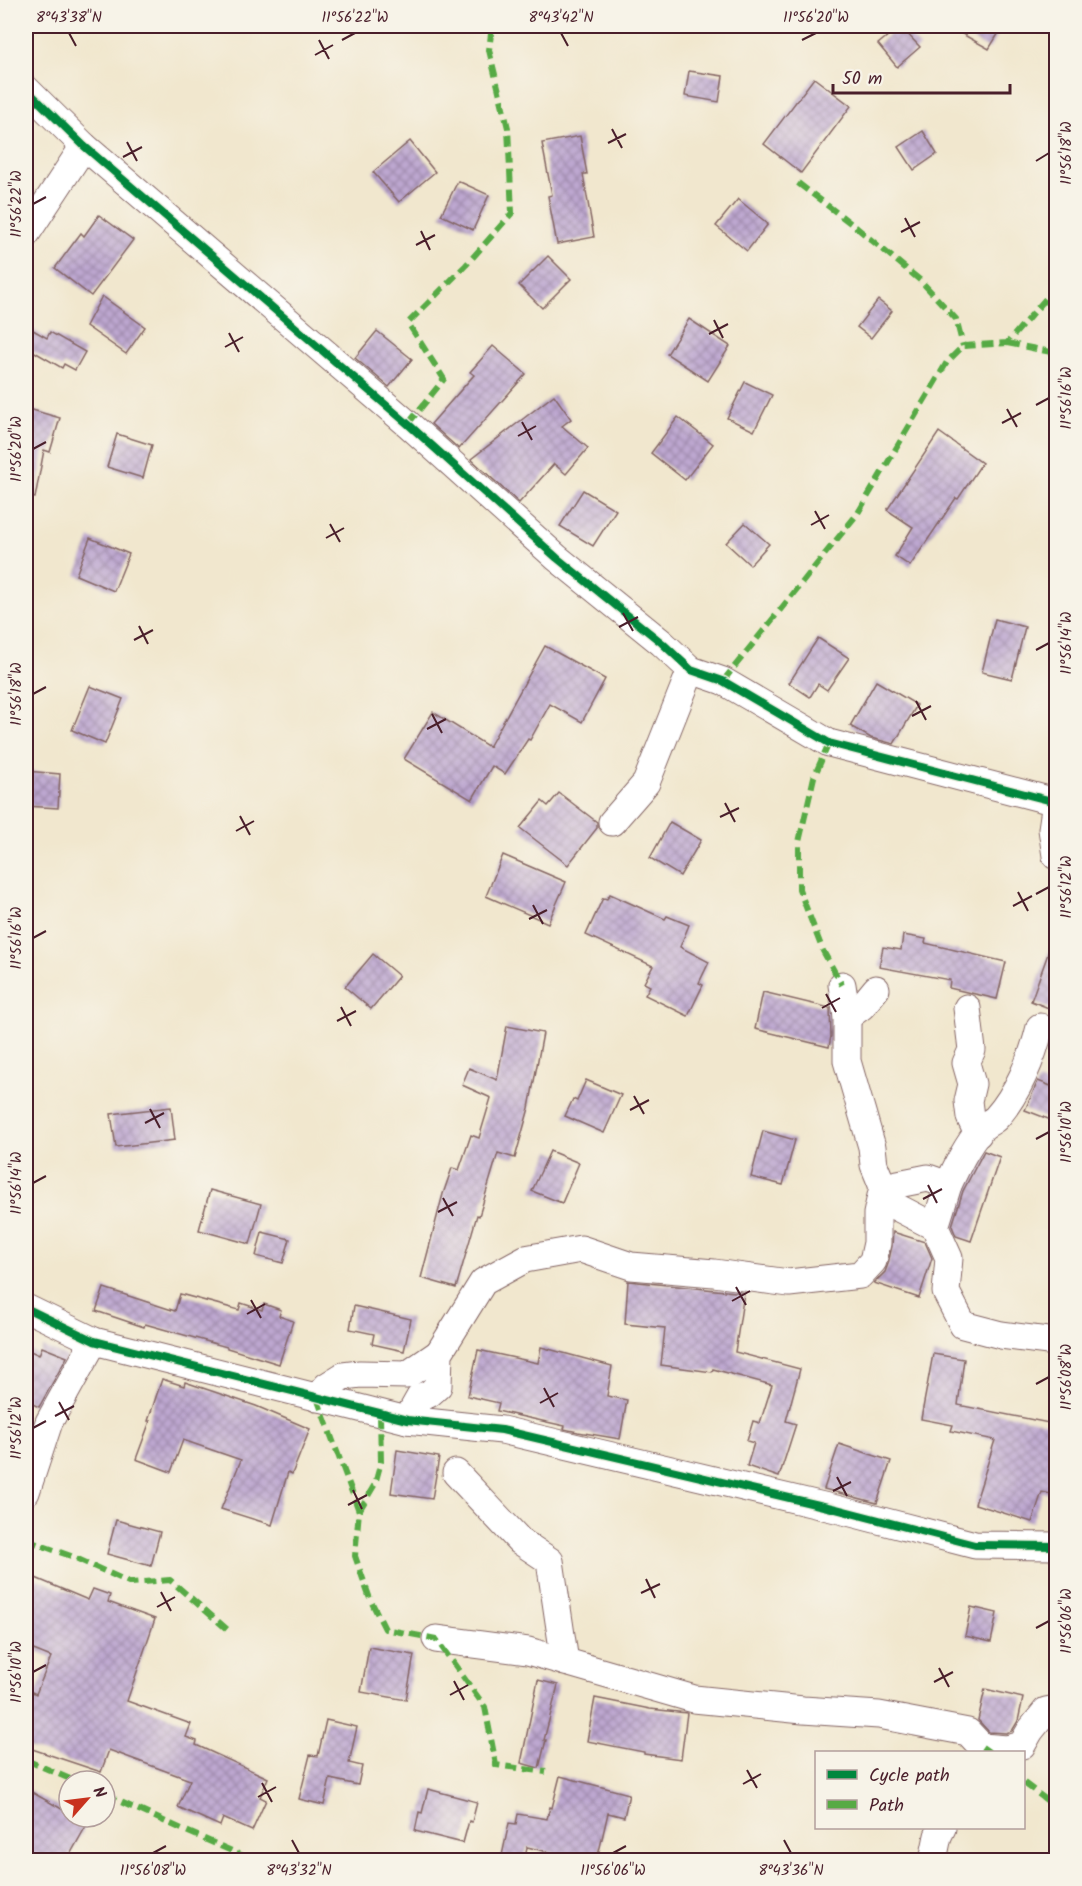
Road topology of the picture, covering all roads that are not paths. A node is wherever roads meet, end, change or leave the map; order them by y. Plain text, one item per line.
1 (26, 89) edge
2 (84, 147) junction
3 (26, 234) edge
4 (691, 670) junction
5 (1056, 802) edge
6 (612, 822) dead end
7 (1056, 856) edge
8 (842, 985) dead end
9 (876, 989) dead end
10 (967, 1008) dead end
11 (847, 1017) junction
12 (1040, 1027) dead end
13 (978, 1134) junction
14 (948, 1185) junction
15 (883, 1187) junction
16 (935, 1227) junction
17 (26, 1308) edge
18 (94, 1341) junction
19 (1056, 1342) edge
20 (439, 1353) junction
21 (317, 1398) junction
22 (407, 1420) junction
23 (456, 1473) dead end
24 (26, 1491) edge
25 (1056, 1546) edge
26 (436, 1639) dead end
27 (565, 1662) junction
28 (1056, 1709) edge
29 (972, 1747) edge
30 (941, 1829) edge
31 (933, 1860) edge

1 - 2 street
2 - 3 street
2 - 4 street
4 - 5 street
4 - 6 street
5 - 7 street
8 - 11 street
9 - 11 street
10 - 13 street
11 - 15 street
12 - 13 street
13 - 14 street
14 - 15 street
14 - 16 street
15 - 16 street
15 - 20 street
16 - 19 street
17 - 18 street
18 - 21 street
18 - 24 street
20 - 21 street
20 - 22 street
21 - 22 street
22 - 25 street
23 - 27 street
26 - 27 street
27 - 29 street
28 - 29 street
30 - 31 street

